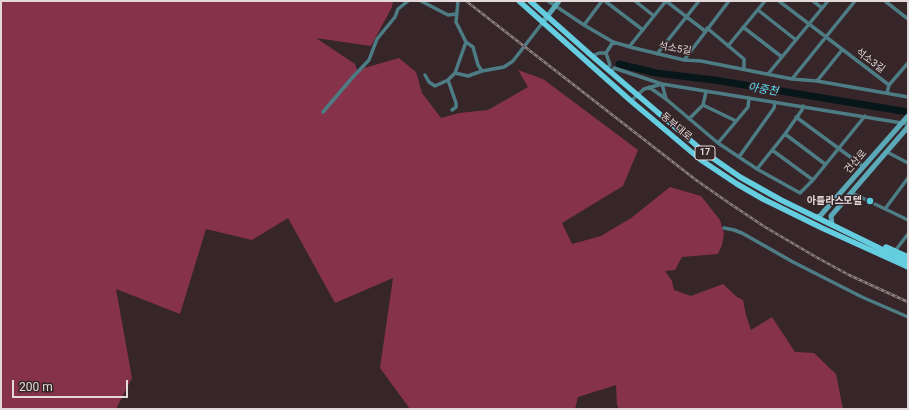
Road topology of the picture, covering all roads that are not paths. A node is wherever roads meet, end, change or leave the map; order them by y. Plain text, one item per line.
1 (408, 1) edge
2 (421, 1) edge
3 (458, 1) edge
4 (519, 1) edge
5 (530, 1) edge
6 (548, 1) edge
7 (560, 1) edge
8 (604, 1) edge
9 (635, 1) edge
10 (666, 1) edge
11 (699, 1) edge
12 (729, 1) edge
13 (765, 1) edge
14 (779, 1) edge
15 (813, 1) edge
16 (828, 1) edge
17 (856, 1) edge
18 (886, 1) edge
19 (556, 6) junction
20 (822, 8) junction
21 (758, 10) junction
22 (456, 14) junction
23 (654, 16) junction
24 (548, 17) junction
25 (686, 17) junction
26 (908, 19) edge
27 (542, 22) junction
28 (809, 24) junction
29 (584, 25) junction
30 (743, 27) junction
31 (643, 30) junction
32 (706, 30) junction
33 (826, 37) junction
34 (796, 40) junction
35 (466, 42) junction
36 (613, 42) junction
37 (728, 46) junction
38 (629, 47) junction
39 (842, 50) junction
40 (606, 53) junction
41 (657, 54) junction
42 (592, 56) junction
43 (782, 57) junction
44 (684, 60) junction
45 (908, 62) edge
46 (610, 68) junction
47 (744, 69) junction
48 (482, 71) junction
49 (455, 73) junction
50 (768, 74) junction
51 (424, 75) dead end
52 (792, 79) junction
53 (448, 80) junction
54 (817, 81) junction
55 (662, 84) junction
56 (889, 85) junction
57 (648, 87) junction
58 (706, 92) junction
59 (887, 93) junction
60 (637, 94) junction
61 (908, 97) edge
62 (750, 98) junction
63 (666, 99) junction
64 (631, 101) junction
65 (775, 102) junction
66 (703, 105) junction
67 (803, 106) junction
68 (452, 110) dead end
69 (323, 112) dead end
70 (865, 116) junction
71 (796, 117) junction
72 (907, 117) edge
73 (689, 119) junction
74 (736, 121) junction
75 (906, 124) edge
76 (785, 134) junction
77 (718, 143) junction
78 (839, 148) junction
79 (772, 150) junction
80 (887, 152) junction
81 (739, 156) junction
82 (908, 163) edge
83 (825, 164) junction
84 (864, 167) junction
85 (757, 169) junction
86 (908, 178) edge
87 (813, 180) junction
88 (852, 193) junction
89 (885, 209) junction
90 (815, 216) junction
91 (908, 220) edge
92 (832, 224) junction
93 (724, 228) dead end
94 (908, 234) edge
95 (841, 237) junction
96 (874, 244) junction
97 (895, 251) junction
98 (908, 257) edge
99 (908, 262) edge
100 (908, 267) edge
101 (908, 271) edge
102 (908, 317) edge

1 - 69 street
2 - 22 street
3 - 22 street
4 - 27 main road, 동부대로 / 17
5 - 24 main road, 동부대로 / 17
6 - 19 street, 석소5길
7 - 19 street
8 - 29 street
8 - 31 street
9 - 23 street
10 - 23 street
10 - 25 street
11 - 25 street
12 - 32 street
13 - 21 street
14 - 28 street, 석소3길
15 - 20 street
16 - 20 street
17 - 33 street
18 - 26 street
19 - 24 street
19 - 29 street, 석소5길
20 - 28 street
21 - 30 street
21 - 34 street
22 - 35 street
23 - 31 street
24 - 27 street
24 - 42 main road, 동부대로 / 17
25 - 32 street
25 - 41 street
27 - 48 street
27 - 64 main road, 동부대로 / 17
28 - 33 street, 석소3길
28 - 34 street
29 - 36 street, 석소5길
30 - 37 street
30 - 43 street
31 - 38 street
32 - 37 street
32 - 44 street
33 - 39 street, 석소3길
33 - 52 street
34 - 43 street
35 - 48 street
35 - 49 street
36 - 38 street, 석소5길
36 - 40 street
37 - 47 street
38 - 41 street, 석소5길
39 - 54 street, 석소3길
39 - 56 street, 석소3길
40 - 42 street
40 - 46 street
41 - 44 street, 석소5길
42 - 46 main road, 동부대로 / 17
43 - 50 street
44 - 47 street, 석소5길
45 - 56 street
46 - 55 street
46 - 60 main road, 동부대로 / 17
47 - 50 street, 석소5길
48 - 49 street
49 - 53 street
50 - 52 street, 석소5길
51 - 53 street
52 - 54 street, 석소5길
53 - 68 street
54 - 59 street, 석소5길
55 - 57 street
55 - 58 street
55 - 63 street
56 - 59 street
57 - 60 street
57 - 63 street
58 - 62 street
58 - 66 street
59 - 61 street, 석소5길
60 - 64 street
60 - 90 main road, 동부대로 / 17
62 - 65 street
62 - 74 street
63 - 73 street
64 - 95 main road, 동부대로 / 17
65 - 67 street
65 - 81 street
66 - 73 street
66 - 74 street
67 - 70 street
67 - 71 street
70 - 75 street
70 - 78 street
71 - 76 street
71 - 78 street
72 - 75 street, 건산로
73 - 77 street
74 - 77 street
75 - 80 street, 건산로
75 - 84 street, 건산로
76 - 79 street
76 - 83 street
77 - 81 street
78 - 83 street
78 - 84 street
79 - 85 street
79 - 87 street
80 - 82 street
80 - 88 street, 건산로
81 - 85 street
83 - 87 street
84 - 90 street, 건산로
85 - 87 street
86 - 89 street
88 - 89 street
88 - 92 street, 건산로
89 - 91 street
90 - 92 main road, 동부대로 / 17
92 - 96 main road, 동부대로 / 17
93 - 102 street
94 - 97 street
95 - 100 main road, 동부대로 / 17
95 - 101 main road
96 - 97 main road, 동부대로
96 - 99 main road, 동부대로 / 17
97 - 98 main road, 동부대로

